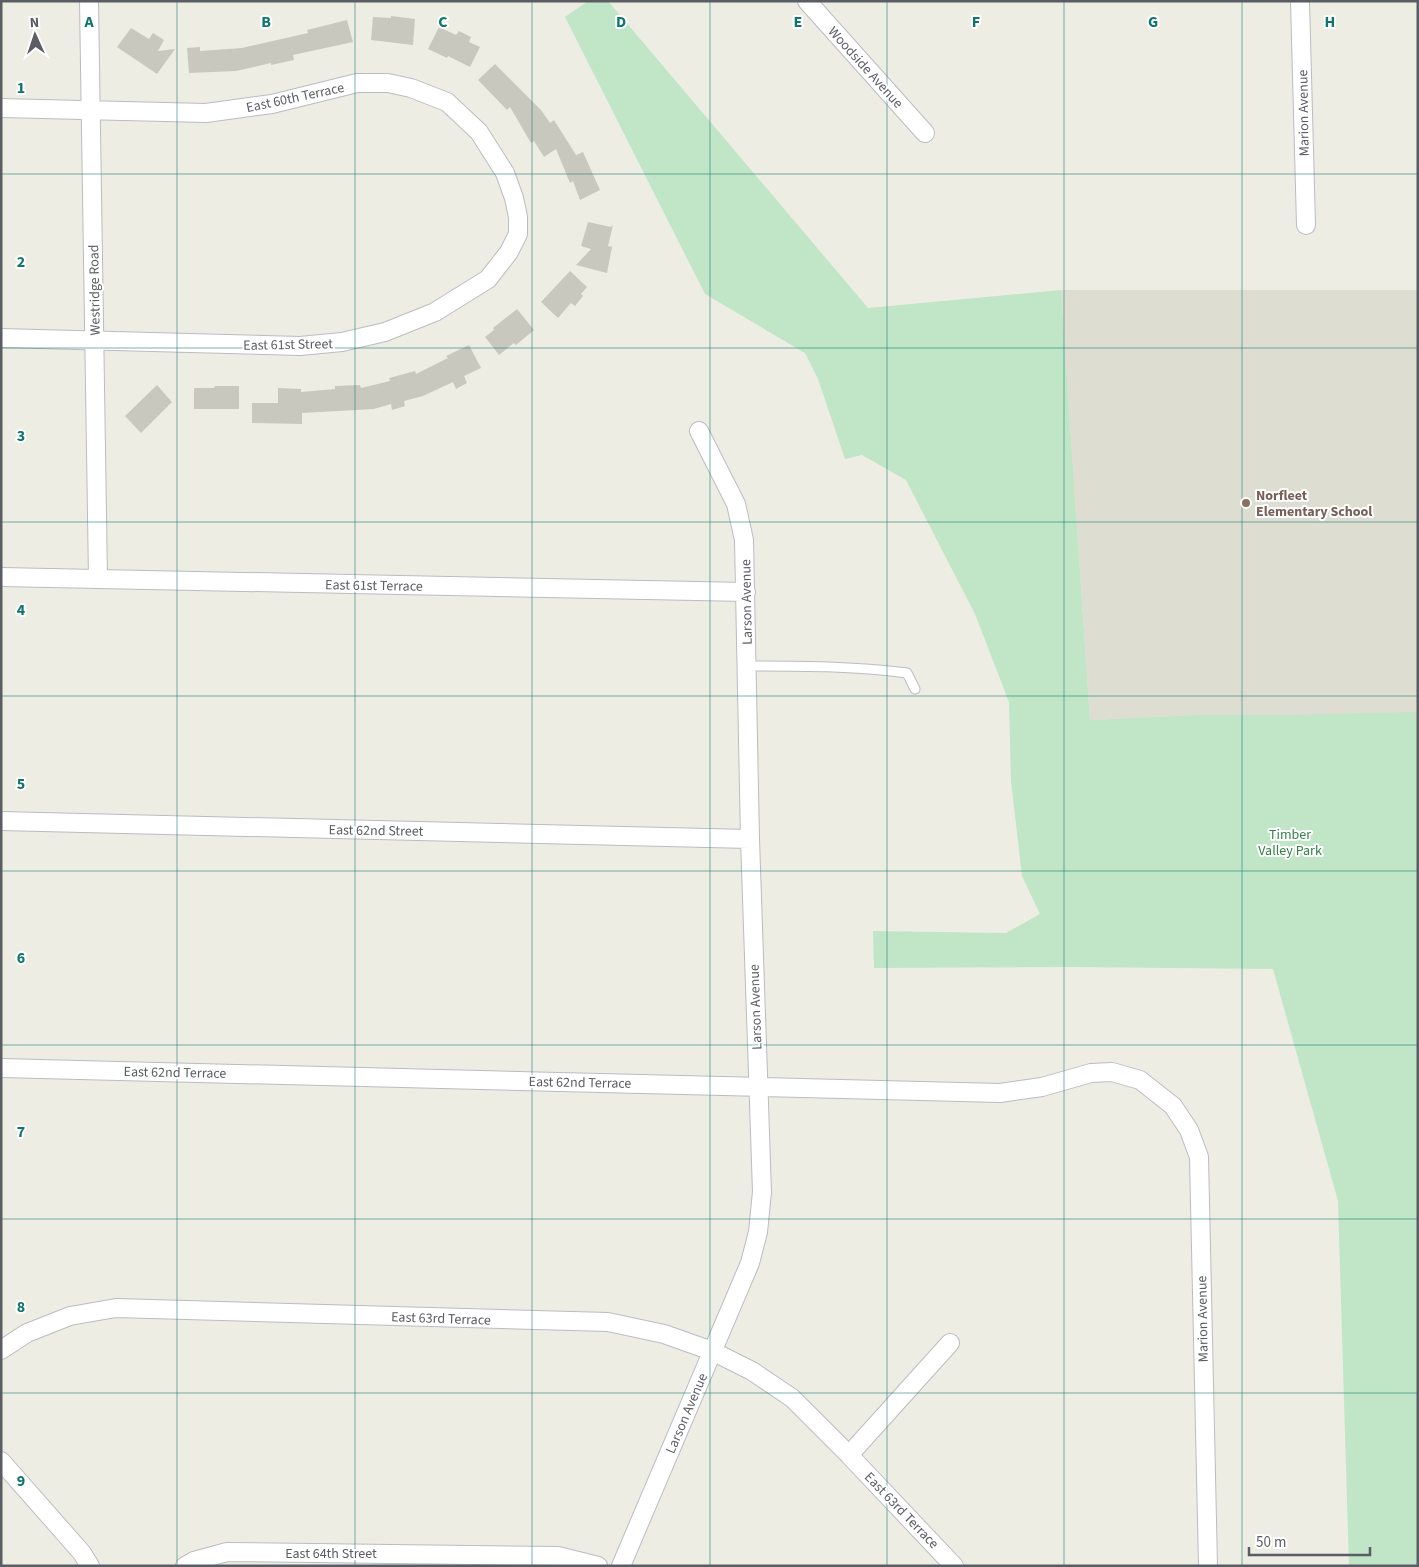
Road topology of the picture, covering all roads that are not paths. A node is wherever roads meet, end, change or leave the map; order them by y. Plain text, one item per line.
1 (89, 1) edge
2 (807, 1) edge
3 (1300, 1) edge
4 (1, 108) edge
5 (91, 111) junction
6 (925, 133) dead end
7 (518, 217) joint
8 (1306, 225) dead end
9 (1, 338) edge
10 (95, 340) junction
11 (699, 431) dead end
12 (1, 576) edge
13 (98, 579) junction
14 (746, 592) junction
15 (747, 666) junction
16 (915, 689) dead end
17 (1, 821) edge
18 (750, 838) junction
19 (1, 1068) edge
20 (757, 1086) junction
21 (1151, 1089) joint
22 (950, 1343) dead end
23 (1, 1350) edge
24 (712, 1352) junction
25 (849, 1455) junction
26 (1, 1461) edge
27 (417, 1560) edge
28 (90, 1566) edge
29 (185, 1566) edge
30 (598, 1566) edge
31 (621, 1566) edge
32 (954, 1566) edge
33 (1208, 1566) edge

1 - 5 street, Westridge Road
2 - 6 street, Woodside Avenue
3 - 8 street, Marion Avenue
4 - 5 street, East 60th Terrace
5 - 7 street, East 60th Terrace
5 - 10 street, Westridge Road
7 - 10 street, East 61st Street
9 - 10 street, East 61st Street
10 - 13 street, Westridge Road
11 - 14 street, Larson Avenue
12 - 13 street, East 61st Terrace
13 - 14 street, East 61st Terrace
14 - 15 street, Larson Avenue
15 - 16 lane
15 - 18 street, Larson Avenue
17 - 18 street, East 62nd Street
18 - 20 street, Larson Avenue
19 - 20 street, East 62nd Terrace
20 - 21 street, East 62nd Terrace
20 - 24 street, Larson Avenue
21 - 33 street, Marion Avenue
22 - 25 street
23 - 24 street, East 63rd Terrace
24 - 25 street, East 63rd Terrace
24 - 31 street, Larson Avenue
25 - 32 street, East 63rd Terrace
26 - 28 street
27 - 29 street, East 64th Street
27 - 30 street, East 64th Street

